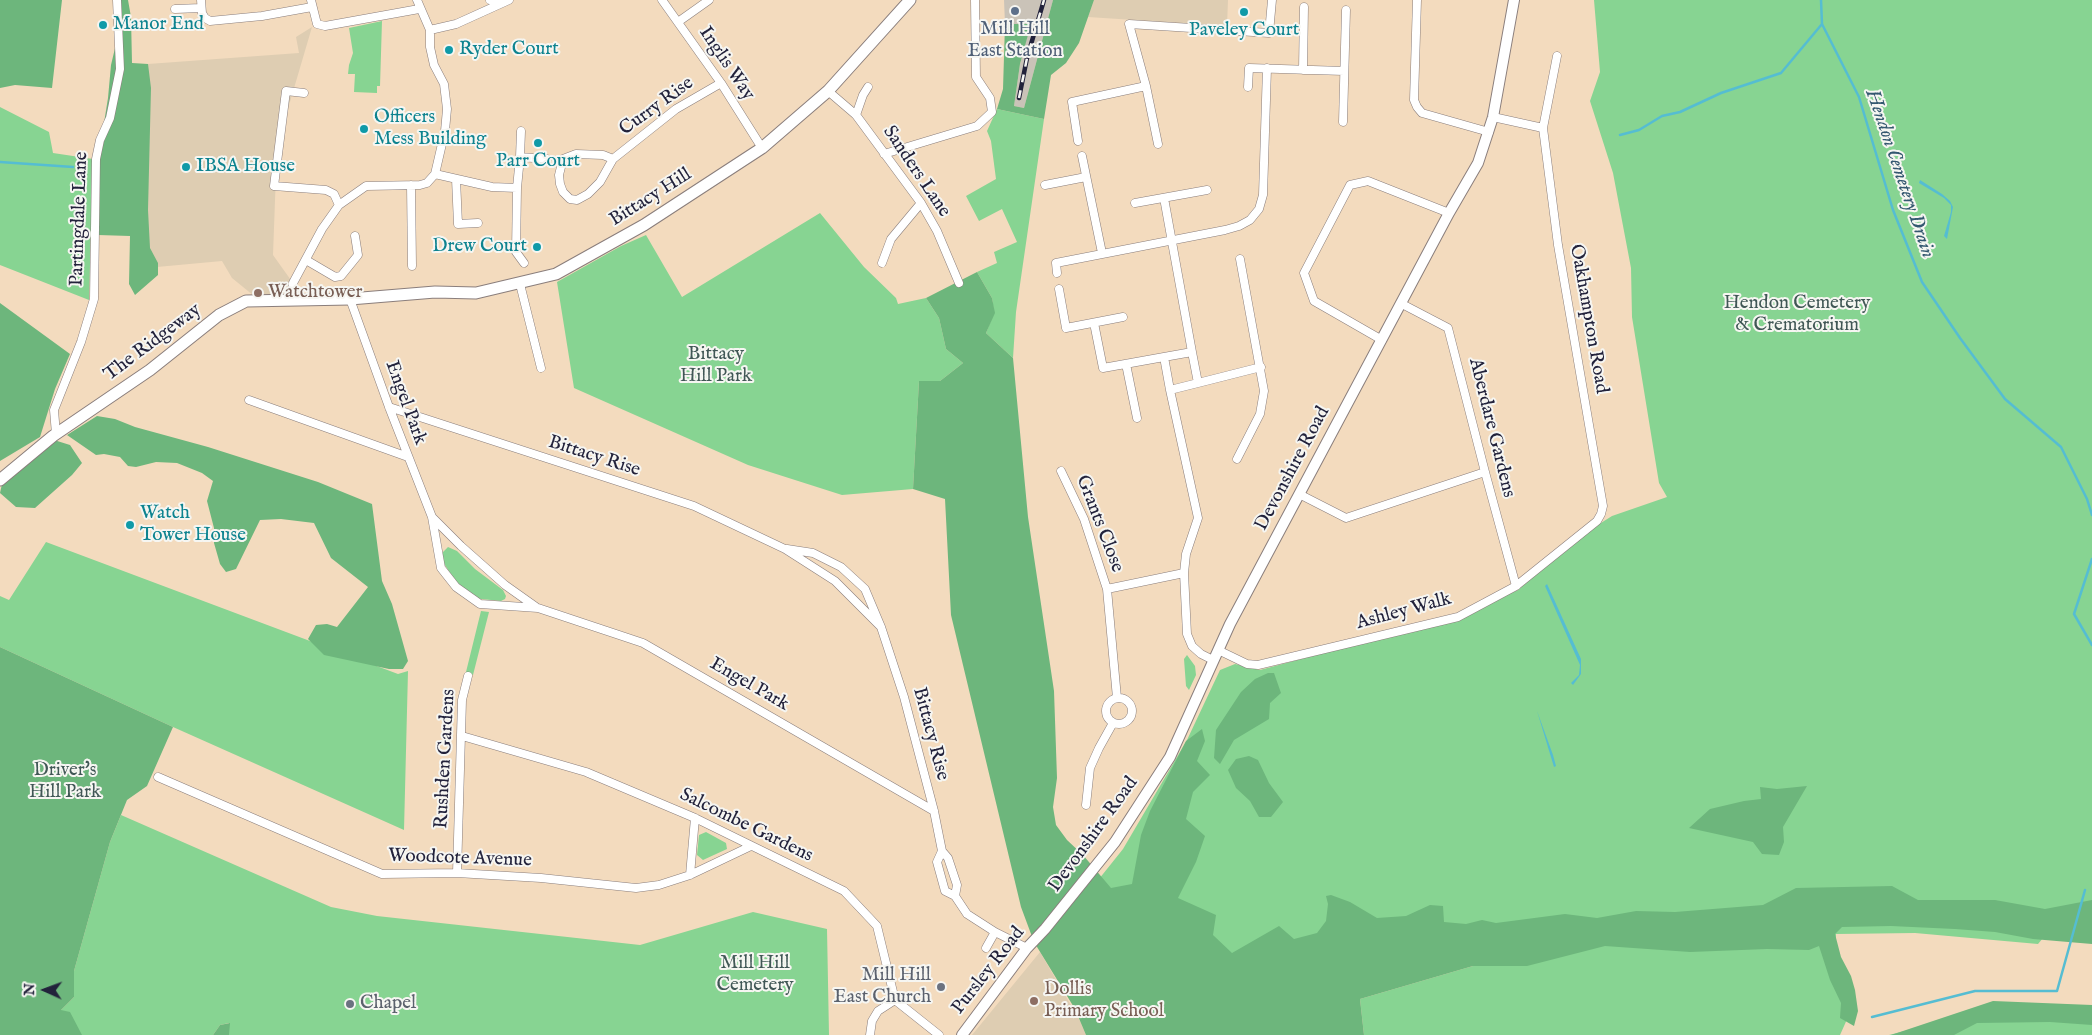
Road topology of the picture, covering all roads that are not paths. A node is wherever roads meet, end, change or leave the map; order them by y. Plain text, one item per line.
1 (117, 0) edge
2 (416, 0) edge
3 (490, 0) edge
4 (662, 0) edge
5 (708, 0) edge
6 (910, 0) edge
7 (975, 0) edge
8 (1272, 0) edge
9 (1417, 0) edge
10 (1514, 0) edge
11 (506, 2) edge
12 (311, 3) edge
13 (201, 4) edge
14 (1304, 7) dead end
15 (420, 8) junction
16 (175, 9) dead end
17 (1346, 10) dead end
18 (678, 22) junction
19 (430, 30) junction
20 (1557, 56) dead end
21 (1267, 68) junction
22 (1303, 70) junction
23 (1344, 71) junction
24 (721, 83) junction
25 (1146, 86) junction
26 (868, 87) dead end
27 (1248, 87) dead end
28 (828, 91) junction
29 (304, 93) dead end
30 (856, 115) junction
31 (1493, 117) junction
32 (1343, 122) dead end
33 (1543, 128) junction
34 (521, 131) dead end
35 (1489, 132) junction
36 (1078, 141) dead end
37 (1158, 144) dead end
38 (762, 148) junction
39 (884, 154) junction
40 (1082, 156) dead end
41 (520, 157) junction
42 (547, 159) dead end
43 (613, 159) junction
44 (435, 174) junction
45 (1086, 177) junction
46 (456, 179) junction
47 (411, 185) junction
48 (1045, 185) dead end
49 (517, 188) junction
50 (1207, 190) dead end
51 (1164, 198) junction
52 (920, 203) junction
53 (1135, 203) dead end
54 (339, 205) junction
55 (1449, 213) junction
56 (478, 223) dead end
57 (356, 236) dead end
58 (1170, 240) junction
59 (1102, 253) junction
60 (1240, 259) dead end
61 (306, 260) junction
62 (524, 263) dead end
63 (882, 263) dead end
64 (412, 266) dead end
65 (1057, 272) dead end
66 (959, 283) dead end
67 (520, 284) junction
68 (1059, 289) dead end
69 (291, 299) junction
70 (350, 299) junction
71 (1402, 304) junction
72 (1123, 317) dead end
73 (1094, 323) junction
74 (1382, 340) junction
75 (1192, 352) junction
76 (1164, 358) junction
77 (1126, 364) junction
78 (1261, 367) junction
79 (541, 368) dead end
80 (1198, 383) junction
81 (1170, 390) junction
82 (249, 400) dead end
83 (389, 407) junction
84 (1137, 418) dead end
85 (56, 434) junction
86 (408, 457) junction
87 (1237, 459) dead end
88 (1061, 471) dead end
89 (1485, 472) junction
90 (0, 480) edge
91 (1299, 494) junction
92 (1601, 514) joint
93 (432, 517) junction
94 (785, 549) junction
95 (1184, 573) junction
96 (1516, 586) junction
97 (1107, 588) junction
98 (538, 608) junction
99 (881, 627) junction
100 (1216, 655) junction
101 (468, 676) dead end
102 (1117, 698) junction
103 (1113, 723) junction
104 (462, 736) junction
105 (158, 777) dead end
106 (1086, 805) dead end
107 (934, 811) junction
108 (695, 818) junction
109 (751, 846) junction
110 (942, 851) junction
111 (457, 873) junction
112 (690, 875) junction
113 (955, 896) junction
114 (1045, 929) joint
115 (995, 932) junction
116 (986, 948) dead end
117 (1027, 948) junction
118 (895, 1000) junction
119 (870, 1035) edge
120 (939, 1035) edge
121 (962, 1035) edge

1 - 85 street, Partingdale Lane
2 - 15 street
3 - 11 street
4 - 18 street, Inglis Way
5 - 18 street
6 - 28 main road, Bittacy Hill
7 - 39 street
8 - 25 street
9 - 35 street
10 - 31 street, Devonshire Road
11 - 19 street
12 - 13 street
12 - 15 street
13 - 16 street
14 - 22 street
15 - 19 street
17 - 23 street
18 - 24 street, Inglis Way
19 - 44 street
20 - 33 street, Oakhampton Road
21 - 22 street
21 - 27 street
21 - 58 street
22 - 23 street
23 - 32 street
24 - 38 street, Inglis Way
24 - 43 street, Curry Rise
25 - 36 street
25 - 37 street
26 - 30 street
28 - 30 street, Sanders Lane
28 - 38 main road, Bittacy Hill
29 - 54 street
30 - 39 street, Sanders Lane
31 - 33 street
31 - 35 street, Devonshire Road
33 - 92 street, Oakhampton Road
34 - 41 street
35 - 55 street, Devonshire Road
38 - 67 main road, Bittacy Hill
39 - 52 street, Sanders Lane
40 - 45 street
41 - 42 street
41 - 49 street
43 - 43 street, Curry Rise
44 - 46 street
44 - 47 street
45 - 48 street
45 - 59 street
46 - 49 street
46 - 56 street
47 - 54 street
47 - 64 street
49 - 62 street
50 - 51 street
51 - 53 street
51 - 58 street
52 - 63 street
52 - 66 street, Sanders Lane
54 - 61 street
55 - 71 street, Devonshire Road
55 - 74 street
57 - 61 street
58 - 59 street
58 - 75 street
59 - 65 street
60 - 78 street
61 - 69 street
67 - 70 main road, Bittacy Hill
67 - 79 street
68 - 73 street
69 - 70 main road, The Ridgeway
69 - 85 main road, The Ridgeway
70 - 83 street, Engel Park
71 - 74 street, Devonshire Road
71 - 89 street, Aberdare Gardens
72 - 73 street
73 - 77 street
74 - 91 street, Devonshire Road
75 - 76 street
75 - 80 street
76 - 77 street
76 - 81 street, Ashley Walk
77 - 84 street
78 - 80 street
78 - 87 street
80 - 81 street
81 - 95 street, Ashley Walk
82 - 86 street
83 - 86 street, Engel Park
83 - 94 street, Bittacy Rise
85 - 90 main road, The Ridgeway
86 - 93 street, Engel Park
88 - 97 street, Grants Close
89 - 91 street
89 - 96 street, Aberdare Gardens
91 - 100 street, Devonshire Road
92 - 96 street, Ashley Walk
93 - 98 street, Engel Park
93 - 98 street, Engel Park
94 - 99 street, Bittacy Rise
94 - 99 street, Bittacy Rise
95 - 97 street, Grants Close
95 - 100 street, Ashley Walk
96 - 100 street, Ashley Walk
97 - 102 street, Grants Close
98 - 107 street, Engel Park
99 - 107 street, Bittacy Rise
100 - 114 street, Devonshire Road
101 - 104 street, Rushden Gardens
102 - 103 street
102 - 103 street
103 - 106 street
104 - 108 street, Salcombe Gardens
104 - 111 street, Rushden Gardens
105 - 111 street, Woodcote Avenue
107 - 110 street, Bittacy Rise
108 - 109 street, Salcombe Gardens
108 - 112 street
109 - 112 street, Woodcote Avenue
109 - 118 street, Salcombe Gardens
110 - 113 street, Bittacy Rise
110 - 113 street, Bittacy Rise
111 - 112 street, Woodcote Avenue
113 - 115 street, Bittacy Rise
114 - 117 street, Pursley Road
115 - 116 street
115 - 117 street, Bittacy Rise
117 - 121 street, Pursley Road
118 - 119 street
118 - 120 street

